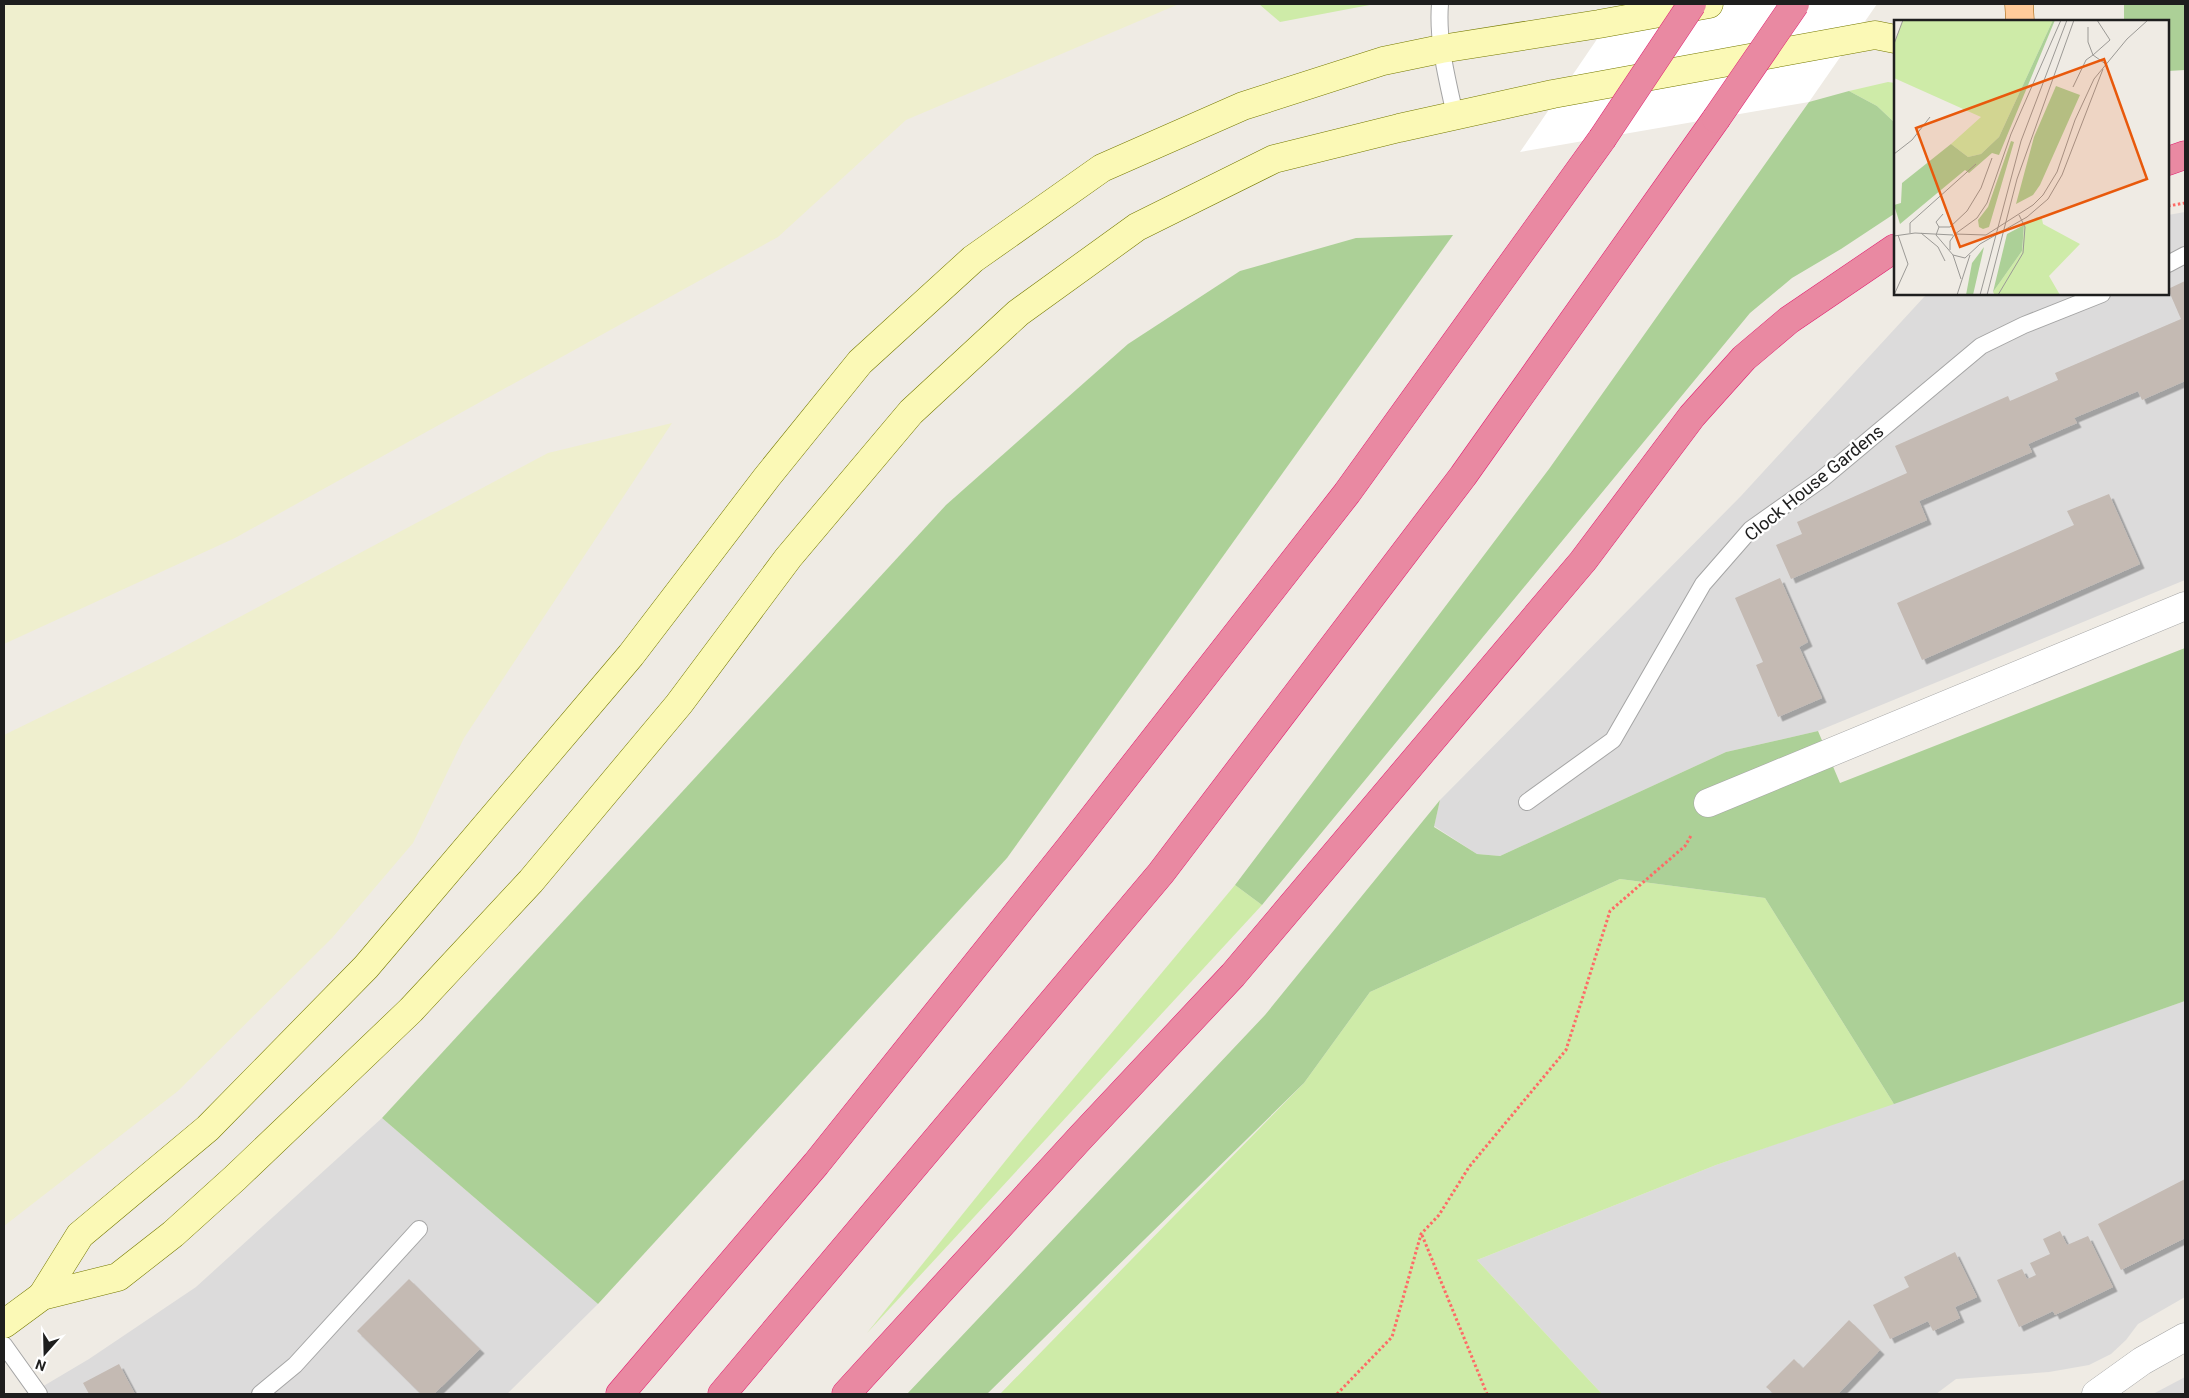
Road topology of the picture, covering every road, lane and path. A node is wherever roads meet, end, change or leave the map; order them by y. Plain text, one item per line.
1 (1440, 4) edge
2 (1692, 4) edge
3 (1709, 4) edge
4 (1795, 4) edge
5 (2020, 4) edge
6 (2020, 20) edge
7 (1894, 39) edge
8 (1441, 50) junction
9 (1455, 115) junction
10 (2185, 155) edge
11 (2169, 159) edge
12 (2185, 203) edge
13 (2169, 206) edge
14 (1894, 249) edge
15 (2185, 255) edge
16 (2169, 263) edge
17 (2099, 295) edge
18 (2185, 606) edge
19 (1527, 802) dead end
20 (1708, 803) joint
21 (419, 1229) dead end
22 (1421, 1234) junction
23 (42, 1296) junction
24 (4, 1324) edge
25 (2185, 1337) edge
26 (4, 1345) edge
27 (39, 1394) edge
28 (260, 1394) edge
29 (620, 1394) edge
30 (722, 1394) edge
31 (846, 1394) edge
32 (1337, 1394) edge
33 (1487, 1394) edge
34 (2096, 1394) edge

1 - 8 lane
2 - 29 highway, bridge
3 - 8 main road
4 - 30 highway, bridge
5 - 6 main road
7 - 9 main road
8 - 9 lane
8 - 23 main road
9 - 23 main road
10 - 11 highway
12 - 13 path
14 - 31 highway
15 - 16 lane
17 - 19 lane, Clock House Gardens
18 - 20 street
20 - 22 path
21 - 28 lane
22 - 32 path
22 - 33 path
23 - 24 main road
25 - 34 street
26 - 27 lane

